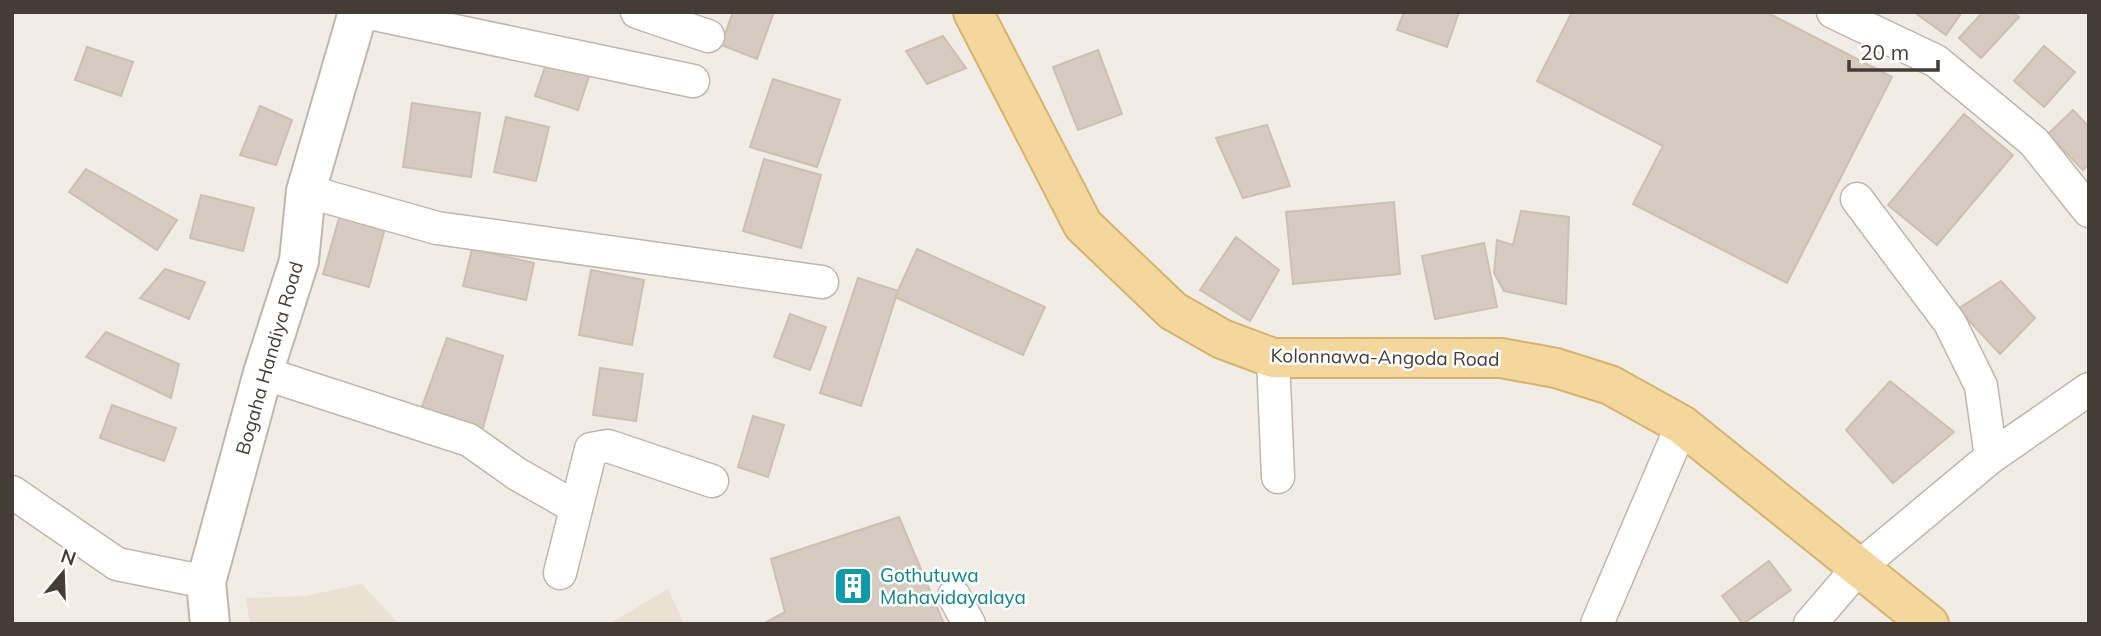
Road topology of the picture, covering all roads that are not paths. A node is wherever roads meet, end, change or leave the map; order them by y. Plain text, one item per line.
1 (358, 12) edge
2 (365, 12) edge
3 (637, 12) edge
4 (973, 12) edge
5 (1833, 12) edge
6 (708, 36) dead end
7 (693, 81) dead end
8 (306, 191) junction
9 (1857, 199) dead end
10 (2089, 211) edge
11 (822, 282) dead end
12 (1273, 358) junction
13 (263, 373) junction
14 (2089, 388) edge
15 (1682, 425) junction
16 (1991, 457) junction
17 (1278, 477) dead end
18 (712, 481) dead end
19 (12, 492) edge
20 (575, 507) junction
21 (1859, 567) junction
22 (560, 573) dead end
23 (206, 582) junction
24 (954, 596) dead end
25 (210, 624) edge
26 (969, 624) edge
27 (1597, 624) edge
28 (1810, 624) edge
29 (1929, 624) edge

1 - 8 street, Bogaha Handiya Road
2 - 7 street
3 - 6 street
4 - 12 main road, Kolonnawa-Angoda Road
5 - 10 street
8 - 11 street
8 - 13 street, Bogaha Handiya Road
9 - 16 street
12 - 15 main road, Kolonnawa-Angoda Road
12 - 17 street
13 - 20 street
13 - 23 street, Bogaha Handiya Road
14 - 16 street
15 - 21 main road, Kolonnawa-Angoda Road
15 - 27 street
16 - 21 street
18 - 20 street
19 - 23 street
20 - 22 street
21 - 28 street
21 - 29 main road, Kolonnawa-Angoda Road
23 - 25 street, Bogaha Handiya Road
24 - 26 street

